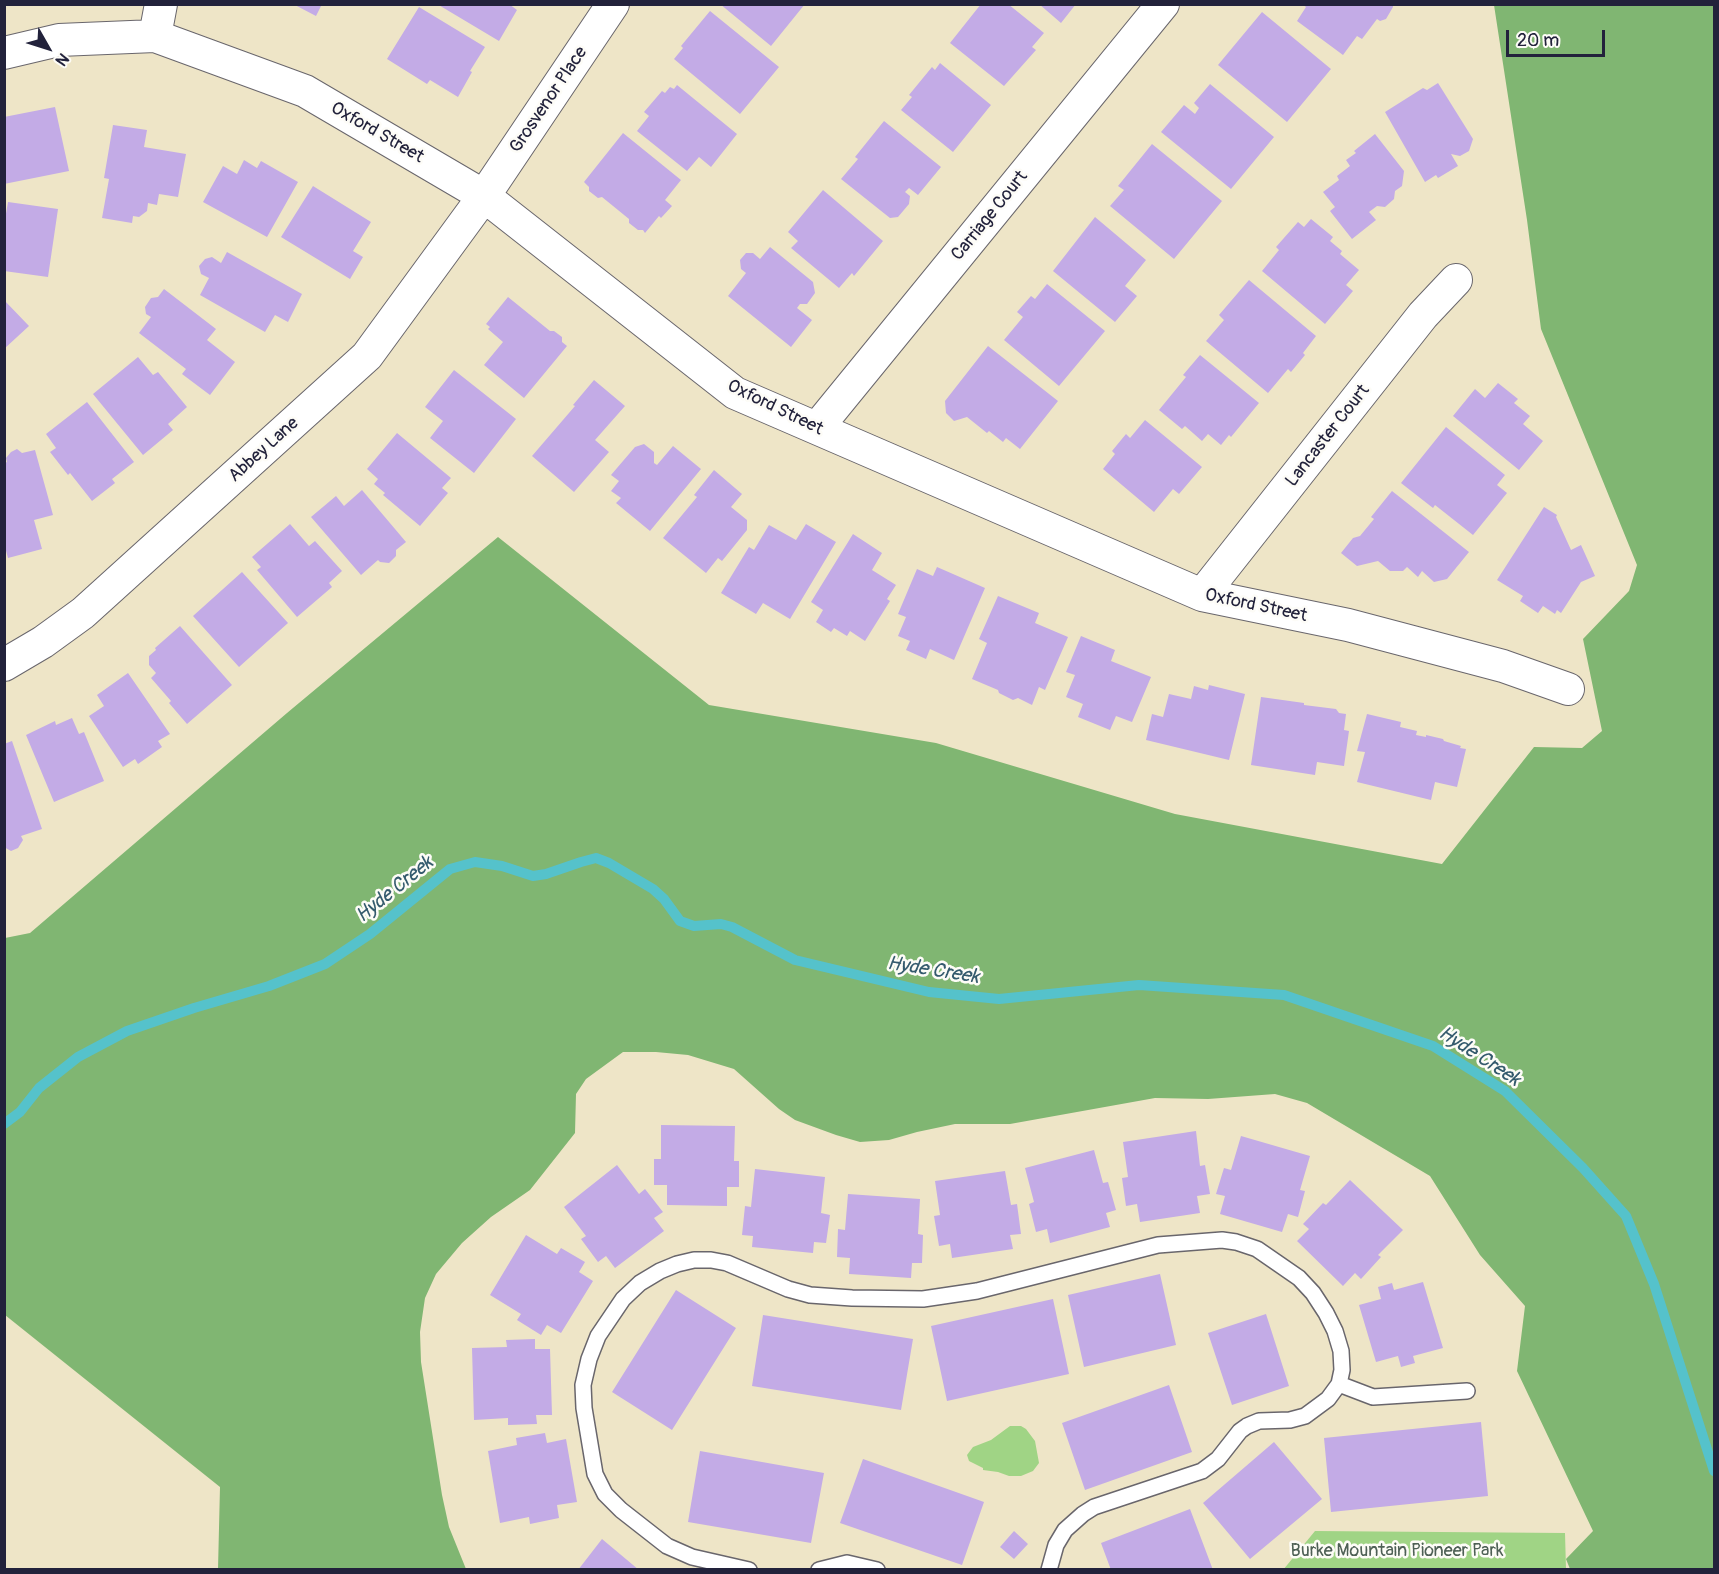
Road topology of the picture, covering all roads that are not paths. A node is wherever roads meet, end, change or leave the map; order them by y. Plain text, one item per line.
1 (161, 4) edge
2 (613, 4) edge
3 (1163, 4) edge
4 (155, 36) junction
5 (4, 53) edge
6 (484, 196) junction
7 (1456, 280) dead end
8 (817, 428) junction
9 (1202, 596) junction
10 (4, 665) edge
11 (1568, 689) dead end
12 (1339, 1384) junction
13 (1467, 1391) dead end
14 (706, 1565) edge
15 (750, 1569) edge
16 (819, 1569) edge
17 (877, 1569) edge
18 (1049, 1569) edge

1 - 4 street
2 - 6 street, Grosvenor Place
3 - 8 street, Carriage Court
4 - 5 street, Oxford Street
4 - 6 street, Oxford Street
6 - 8 street, Oxford Street
6 - 10 street, Abbey Lane
7 - 9 street, Lancaster Court
8 - 9 street, Oxford Street
9 - 11 street, Oxford Street
12 - 13 lane
12 - 14 lane
12 - 18 lane
14 - 15 lane
16 - 17 lane

